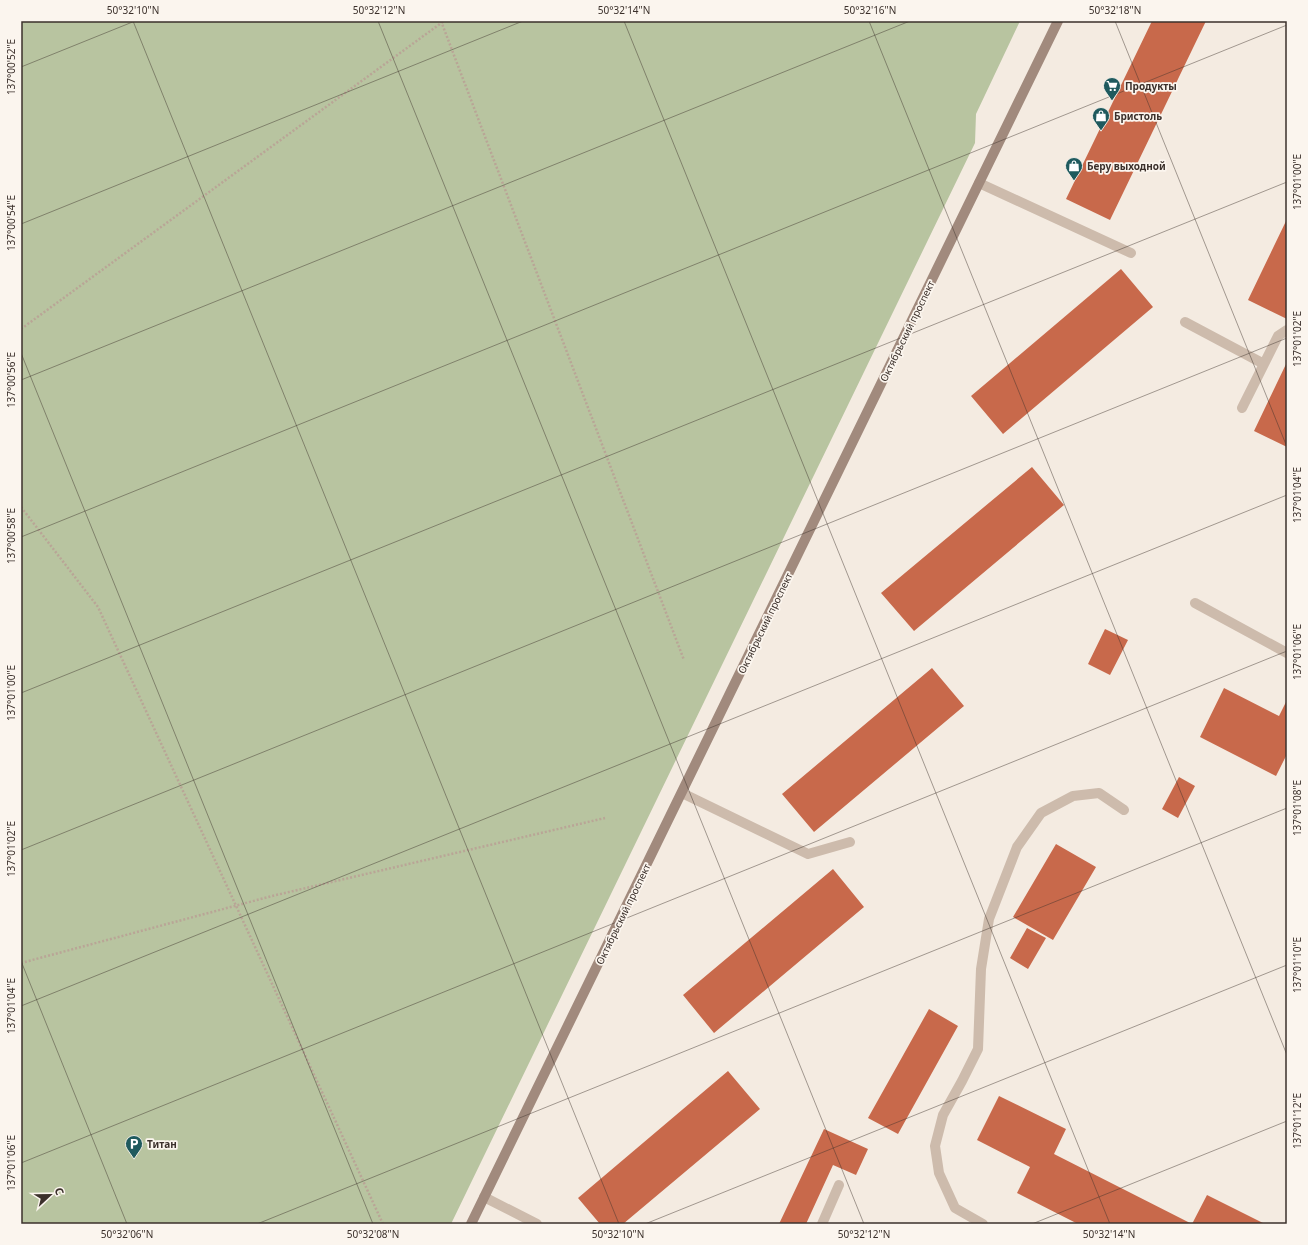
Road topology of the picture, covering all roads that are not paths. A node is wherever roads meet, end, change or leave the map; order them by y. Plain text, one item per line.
1 (1058, 21) edge
2 (979, 183) junction
3 (1130, 253) dead end
4 (1185, 322) dead end
5 (1287, 330) edge
6 (1264, 364) junction
7 (1242, 408) dead end
8 (1194, 603) dead end
9 (1287, 653) edge
10 (682, 793) junction
11 (1124, 810) dead end
12 (850, 842) dead end
13 (839, 1185) dead end
14 (484, 1197) junction
15 (471, 1224) edge
16 (537, 1224) edge
17 (822, 1224) edge
18 (983, 1224) edge

1 - 2 street, Октябрьский проспект
2 - 3 lane
2 - 10 street, Октябрьский проспект
4 - 6 lane
5 - 6 lane
6 - 7 lane
8 - 9 lane
10 - 12 lane
10 - 14 street, Октябрьский проспект
11 - 18 lane
13 - 17 lane
14 - 15 street, Октябрьский проспект
14 - 16 lane

